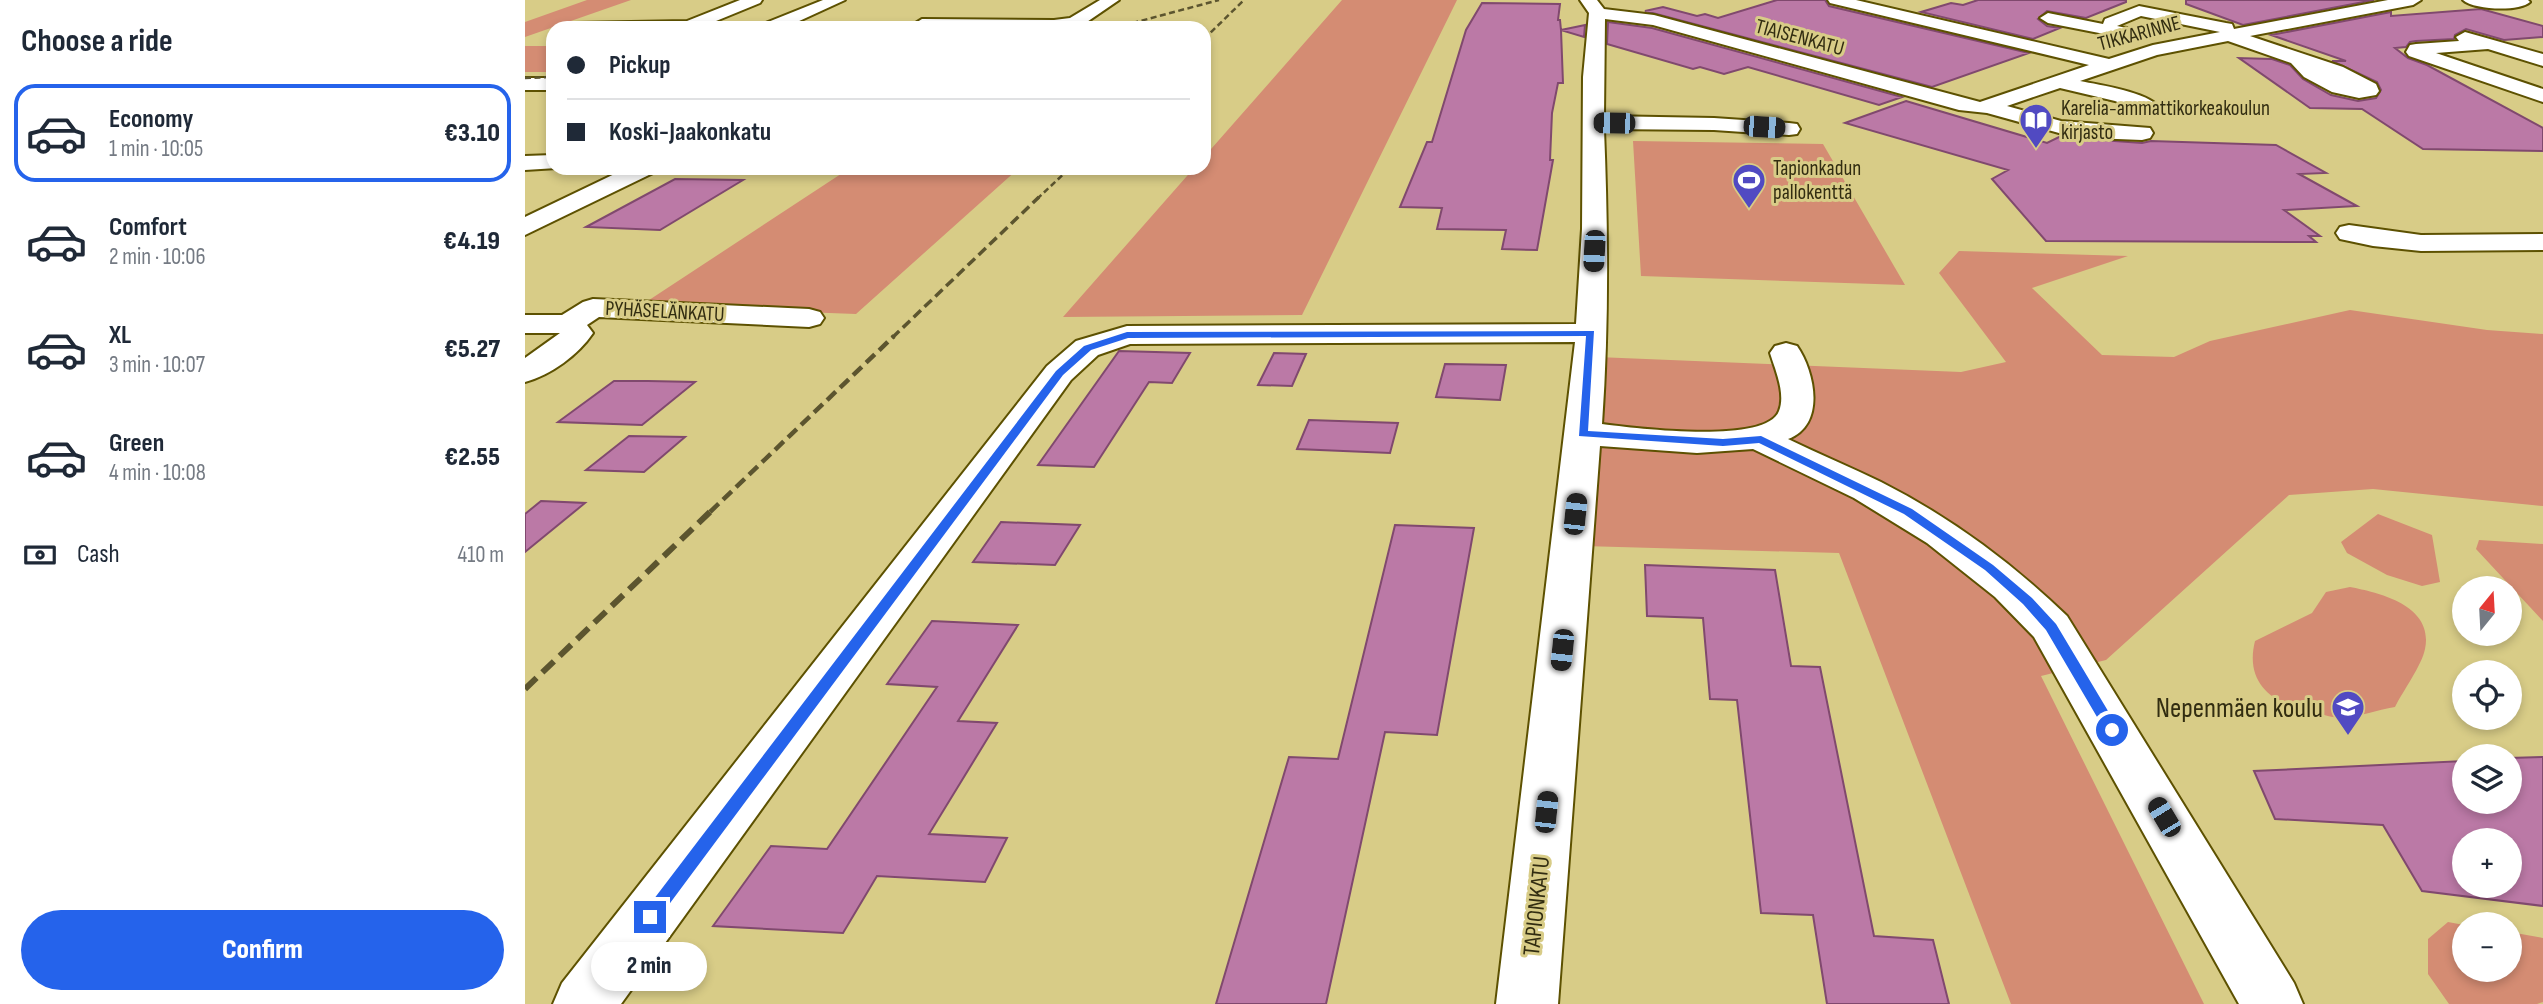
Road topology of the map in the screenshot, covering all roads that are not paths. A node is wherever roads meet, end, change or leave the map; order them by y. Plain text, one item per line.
1 (754, 0) edge
2 (837, 0) edge
3 (1111, 0) edge
4 (1836, 0) edge
5 (2158, 0) edge
6 (2410, 0) edge
7 (2428, 0) edge
8 (2471, 0) edge
9 (2343, 1) edge
10 (2523, 1) edge
11 (1915, 2) dead end
12 (2501, 4) junction
13 (958, 6) dead end
14 (1592, 7) edge
15 (2370, 8) junction
16 (1892, 13) junction
17 (2540, 13) edge
18 (2047, 18) dead end
19 (2410, 20) dead end
20 (702, 21) edge
21 (786, 21) edge
22 (928, 21) edge
23 (1077, 21) edge
24 (2111, 23) dead end
25 (2436, 28) dead end
26 (2226, 31) junction
27 (2488, 44) junction
28 (2178, 45) junction
29 (2297, 59) dead end
30 (2543, 60) edge
31 (2107, 64) junction
32 (2059, 82) junction
33 (525, 84) edge
34 (546, 84) edge
35 (2543, 96) edge
36 (1966, 106) joint
37 (1989, 107) junction
38 (2150, 108) dead end
39 (1595, 122) junction
40 (1789, 129) dead end
41 (2142, 133) dead end
42 (546, 162) edge
43 (525, 163) edge
44 (631, 175) edge
45 (525, 227) edge
46 (2350, 233) dead end
47 (2543, 242) edge
48 (809, 318) dead end
49 (525, 324) edge
50 (568, 324) junction
51 (1591, 333) junction
52 (1786, 353) dead end
53 (525, 372) edge
54 (1583, 433) junction
55 (1761, 439) junction
56 (585, 1004) edge
57 (1527, 1004) edge
58 (2272, 1004) edge

1 - 20 street
2 - 21 street
3 - 23 street
4 - 16 street
5 - 26 street
6 - 7 street, TIKKARINNE
6 - 15 street, TIKKARINNE
8 - 12 street
9 - 15 street
10 - 12 street
10 - 17 street
11 - 16 street
12 - 17 street
13 - 22 street
14 - 36 street, TIAISENKATU
14 - 39 street, TAPIONKATU
15 - 19 street
15 - 26 street, TIKKARINNE
16 - 31 street
18 - 28 street
24 - 26 street
25 - 27 street
26 - 28 street, TIKKARINNE
26 - 29 street
27 - 30 street
27 - 35 street
28 - 31 street, TIKKARINNE
31 - 32 street, TIKKARINNE
32 - 37 street, TIKKARINNE
32 - 38 street
33 - 34 street
36 - 37 street, TIKKARINNE
37 - 41 street
39 - 40 street
39 - 51 street, TAPIONKATU
42 - 43 street
44 - 45 street
46 - 47 street
48 - 50 street, PYHÄSELÄNKATU
49 - 50 street, PYHÄSELÄNKATU
50 - 53 street
51 - 54 street, TAPIONKATU
51 - 56 street
52 - 55 street
54 - 55 street
54 - 57 street, TAPIONKATU
55 - 58 street

